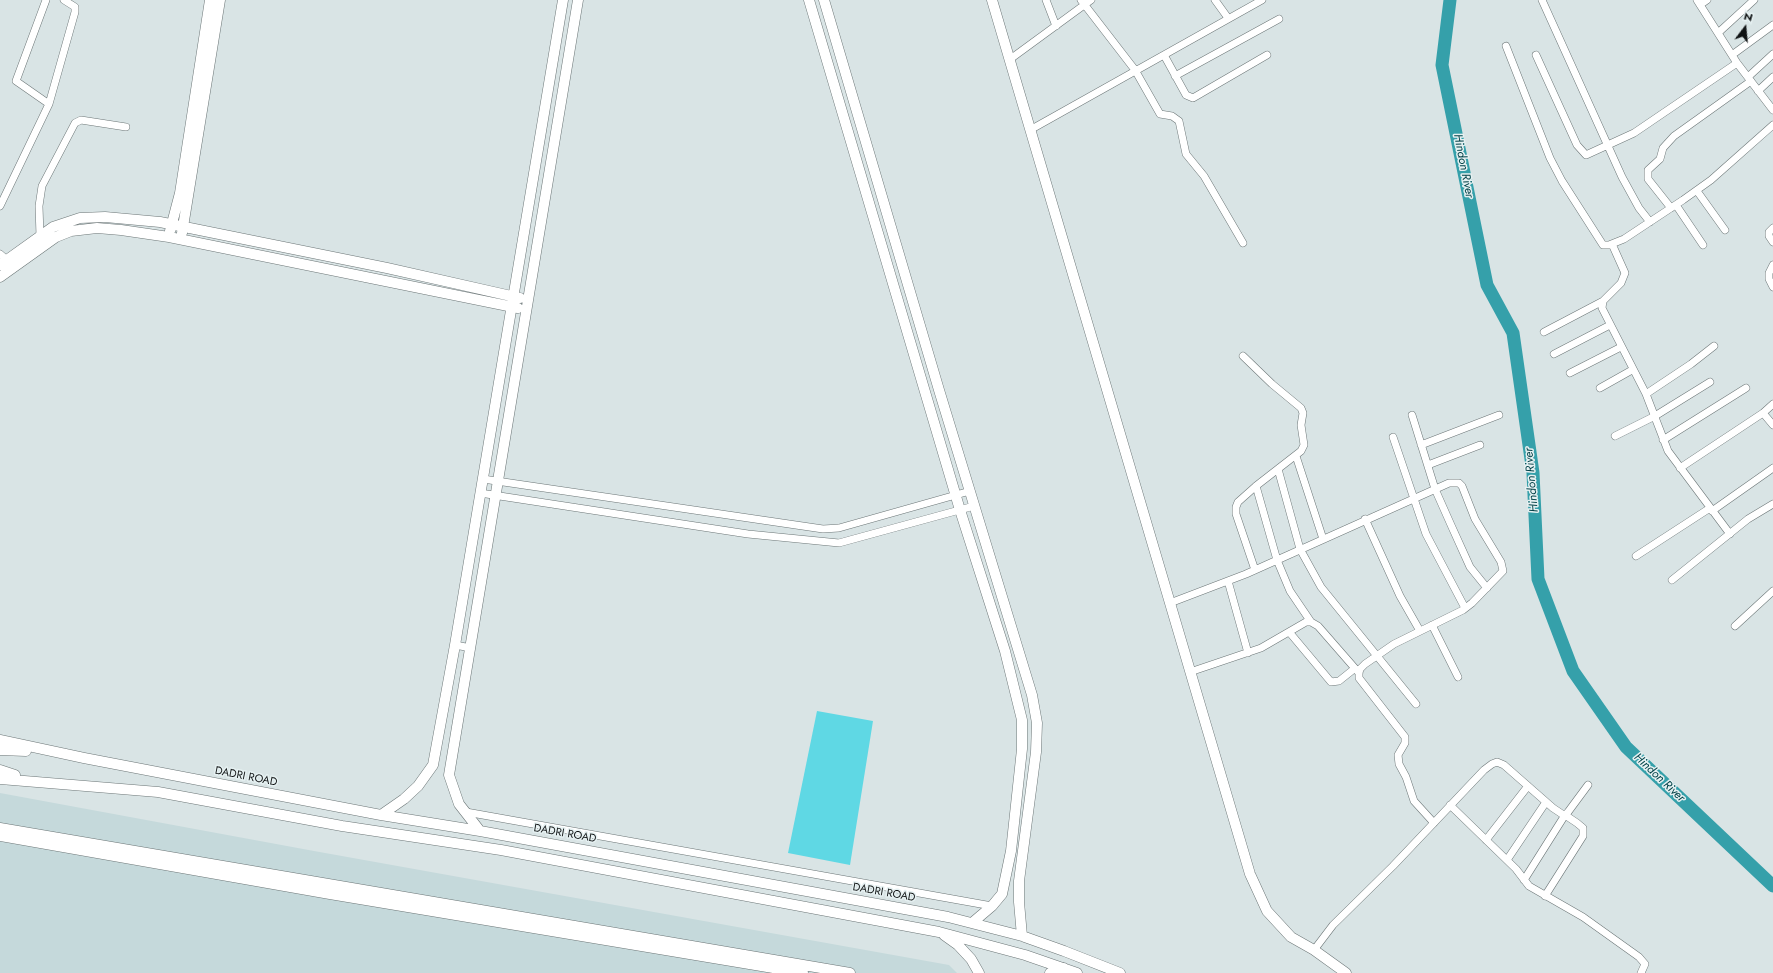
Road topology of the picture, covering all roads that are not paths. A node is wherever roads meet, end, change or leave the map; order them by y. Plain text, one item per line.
1 (46, 0) edge
2 (64, 0) edge
3 (210, 0) edge
4 (220, 0) edge
5 (563, 0) edge
6 (578, 0) edge
7 (809, 0) edge
8 (824, 0) edge
9 (992, 0) edge
10 (1046, 0) edge
11 (1215, 0) edge
12 (1262, 0) edge
13 (1542, 0) edge
14 (1707, 0) edge
15 (1754, 0) edge
16 (1086, 2) edge
17 (1250, 2) edge
18 (1699, 2) edge
19 (1228, 18) junction
20 (1279, 19) dead end
21 (1773, 25) edge
22 (1056, 26) junction
23 (1718, 33) junction
24 (1506, 46) dead end
25 (1773, 54) edge
26 (1164, 55) junction
27 (1267, 55) dead end
28 (1536, 55) dead end
29 (1732, 56) junction
30 (1009, 60) junction
31 (1737, 63) junction
32 (1135, 70) junction
33 (1175, 76) junction
34 (1773, 77) edge
35 (1749, 79) junction
36 (1758, 91) junction
37 (49, 104) junction
38 (1773, 110) edge
39 (1773, 125) edge
40 (126, 127) dead end
41 (1030, 130) junction
42 (1608, 146) junction
43 (1697, 191) junction
44 (0, 206) edge
45 (1674, 207) junction
46 (1650, 222) junction
47 (172, 225) junction
48 (183, 228) junction
49 (1773, 228) edge
50 (1725, 230) dead end
51 (40, 236) junction
52 (169, 237) junction
53 (181, 240) junction
54 (1773, 242) edge
55 (1243, 243) dead end
56 (1612, 244) junction
57 (1703, 245) dead end
58 (2, 260) edge
59 (1773, 265) edge
60 (0, 277) edge
61 (1773, 287) edge
62 (1603, 301) junction
63 (513, 302) junction
64 (527, 305) junction
65 (1610, 325) junction
66 (1544, 332) dead end
67 (1714, 346) dead end
68 (1621, 348) junction
69 (1554, 354) dead end
70 (1243, 356) dead end
71 (1632, 370) junction
72 (1570, 373) dead end
73 (1710, 382) dead end
74 (1600, 388) dead end
75 (1746, 388) dead end
76 (1646, 394) junction
77 (1773, 404) edge
78 (1763, 413) junction
79 (1412, 415) dead end
80 (1499, 415) dead end
81 (1655, 416) junction
82 (1773, 425) edge
83 (1615, 436) dead end
84 (1393, 437) dead end
85 (1663, 440) junction
86 (1421, 445) junction
87 (1480, 445) dead end
88 (1296, 456) junction
89 (1428, 465) junction
90 (1680, 468) junction
91 (1773, 468) edge
92 (1278, 469) junction
93 (483, 479) junction
94 (498, 482) junction
95 (1256, 486) junction
96 (1435, 489) junction
97 (970, 491) junction
98 (480, 493) junction
99 (957, 495) junction
100 (495, 496) junction
101 (1413, 498) junction
102 (1772, 504) edge
103 (974, 506) junction
104 (960, 510) junction
105 (1711, 510) junction
106 (1365, 520) junction
107 (1730, 534) junction
108 (1322, 539) junction
109 (1300, 549) junction
110 (1636, 556) dead end
111 (1277, 560) junction
112 (1255, 570) junction
113 (1672, 580) dead end
114 (1228, 581) junction
115 (1487, 588) junction
116 (1773, 592) edge
117 (1170, 604) junction
118 (1466, 608) junction
119 (1311, 622) junction
120 (1432, 625) junction
121 (1735, 626) dead end
122 (1420, 631) junction
123 (1290, 633) junction
124 (455, 645) junction
125 (471, 648) junction
126 (1248, 653) junction
127 (1376, 656) junction
128 (1357, 671) junction
129 (1190, 672) junction
130 (1458, 677) dead end
131 (1416, 704) dead end
132 (0, 740) edge
133 (0, 750) edge
134 (84, 758) junction
135 (0, 770) edge
136 (0, 779) edge
137 (54, 784) junction
138 (1588, 785) dead end
139 (1528, 786) junction
140 (1546, 802) junction
141 (1450, 805) junction
142 (466, 812) junction
143 (1565, 814) junction
144 (381, 815) junction
145 (1434, 823) junction
146 (0, 828) edge
147 (480, 831) junction
148 (0, 836) edge
149 (1486, 840) junction
150 (1507, 860) junction
151 (1524, 880) junction
152 (1545, 896) junction
153 (992, 906) junction
154 (972, 924) junction
155 (939, 932) junction
156 (1022, 936) junction
157 (1314, 950) junction
158 (1064, 968) junction
159 (803, 973) edge
160 (850, 973) edge
161 (979, 973) edge
162 (1050, 973) edge
163 (1077, 973) edge
164 (1120, 973) edge
165 (1346, 973) edge
166 (1641, 973) edge

1 - 37 street
2 - 37 street
3 - 47 street
4 - 48 street
5 - 63 street
6 - 64 street
7 - 99 street
8 - 97 street
9 - 30 street
10 - 22 street
11 - 19 street
12 - 17 street
13 - 42 street
14 - 18 street
15 - 23 street
16 - 22 street
16 - 32 street
17 - 19 street
18 - 23 street
19 - 26 street
20 - 33 street
21 - 29 street
22 - 30 street
23 - 29 street
24 - 56 street
25 - 35 street
26 - 32 street
26 - 33 street
27 - 33 street
28 - 42 street
29 - 31 street
30 - 41 street
31 - 35 street
31 - 42 street
32 - 41 street
32 - 55 street
34 - 36 street
35 - 36 street
35 - 45 street
36 - 38 street
37 - 44 street
39 - 43 street
40 - 51 street
41 - 117 street
42 - 46 street
43 - 45 street
43 - 50 street
45 - 46 street
45 - 57 street
46 - 56 street
47 - 48 street
47 - 51 street
47 - 52 street
48 - 53 street
48 - 63 street
49 - 54 street
51 - 58 street
52 - 53 street
52 - 60 street
53 - 63 street
56 - 62 street
59 - 61 street
62 - 65 street
62 - 66 street
63 - 64 street
63 - 93 street
64 - 94 street
65 - 68 street
65 - 69 street
67 - 76 street
68 - 71 street
68 - 72 street
70 - 88 street
71 - 74 street
71 - 76 street
73 - 81 street
75 - 85 street
76 - 81 street
77 - 78 street
78 - 82 street
78 - 90 street
79 - 86 street
80 - 86 street
81 - 83 street
81 - 85 street
84 - 101 street
85 - 90 street
86 - 89 street
87 - 89 street
88 - 92 street
88 - 108 street
89 - 96 street
90 - 105 street
91 - 105 street
92 - 95 street
92 - 109 street
93 - 94 street
93 - 98 street
94 - 99 street
94 - 100 street
95 - 111 street
95 - 112 street
96 - 101 street
96 - 115 street
96 - 115 street
97 - 99 street
97 - 103 street
98 - 100 street
98 - 124 street
99 - 104 street
100 - 104 street
100 - 125 street
101 - 106 street
101 - 118 street
102 - 107 street
103 - 104 street
103 - 156 street
104 - 153 street
105 - 107 street
105 - 110 street
106 - 108 street
106 - 122 street
107 - 113 street
108 - 109 street
109 - 111 street
109 - 127 street
111 - 112 street
111 - 119 street
112 - 114 street
114 - 117 street
114 - 126 street
115 - 118 street
116 - 121 street
117 - 129 street
118 - 120 street
119 - 123 street
119 - 128 street
120 - 122 street
120 - 130 street
122 - 127 street
123 - 126 street
123 - 128 street
124 - 125 street
124 - 144 street
125 - 142 street
126 - 129 street
127 - 128 street
127 - 131 street
128 - 145 street
129 - 157 street
132 - 134 street, DADRI ROAD
133 - 134 street
134 - 144 street, DADRI ROAD
135 - 137 street
136 - 137 street
137 - 155 street
138 - 143 street
139 - 140 street
139 - 141 street
139 - 149 street
140 - 143 street
140 - 150 street
141 - 145 street
141 - 149 street
142 - 147 street
142 - 153 street
143 - 151 street
143 - 152 street
144 - 147 street, DADRI ROAD
145 - 157 street
146 - 160 street
147 - 154 street, DADRI ROAD
148 - 159 street
149 - 150 street
150 - 151 street
151 - 152 street
152 - 166 street
153 - 154 street
154 - 156 street, DADRI ROAD
155 - 158 street
155 - 161 street
156 - 164 street, DADRI ROAD
157 - 165 street
158 - 162 street
158 - 163 street

